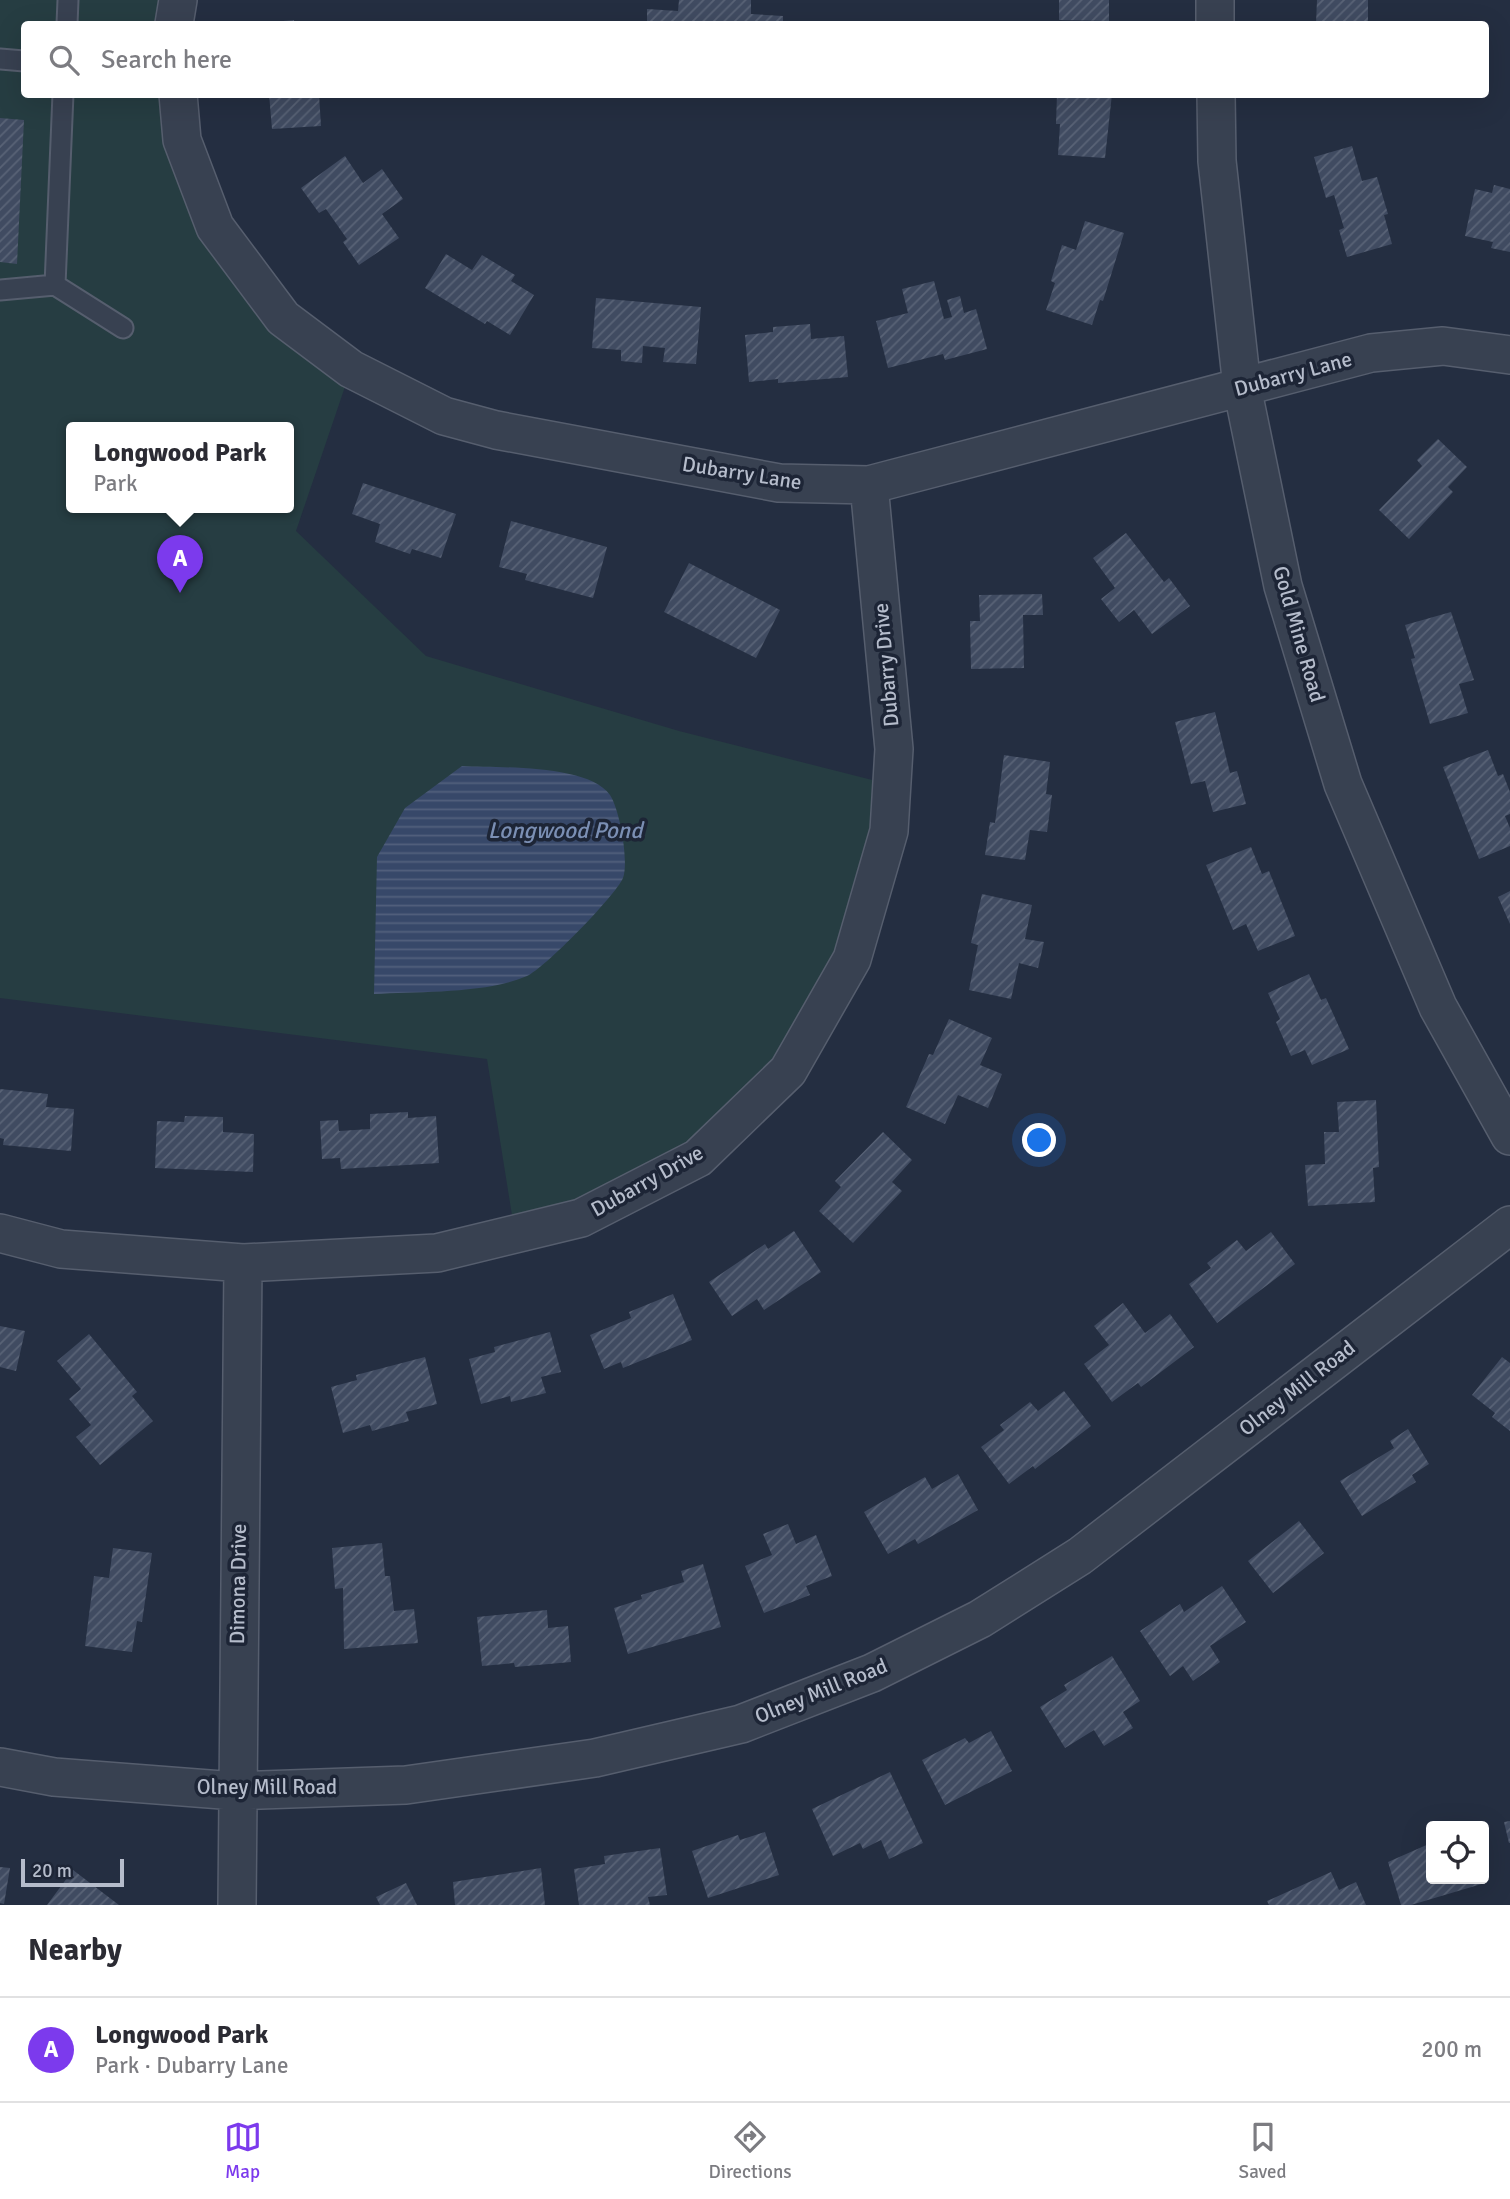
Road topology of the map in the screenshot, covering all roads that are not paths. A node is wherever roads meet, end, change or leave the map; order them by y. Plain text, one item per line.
1 (68, 0) edge
2 (178, 0) edge
3 (1214, 0) edge
4 (66, 21) edge
5 (174, 21) edge
6 (1215, 21) edge
7 (0, 59) edge
8 (21, 61) edge
9 (63, 98) edge
10 (178, 98) edge
11 (1216, 98) edge
12 (55, 285) junction
13 (0, 290) edge
14 (123, 328) dead end
15 (1510, 355) edge
16 (1242, 387) junction
17 (869, 485) junction
18 (1510, 1136) edge
19 (1510, 1224) edge
20 (0, 1233) edge
21 (243, 1263) junction
22 (0, 1767) edge
23 (235, 1791) junction
24 (237, 1905) edge

1 - 4 lane
2 - 5 street
3 - 6 street
7 - 8 lane
9 - 12 lane
10 - 17 street, Dubarry Lane
11 - 16 street, Gold Mine Road
12 - 13 lane
12 - 14 lane
15 - 16 street, Dubarry Lane
16 - 17 street, Dubarry Lane
16 - 18 street, Gold Mine Road
17 - 21 street, Dubarry Drive
19 - 23 street, Olney Mill Road
20 - 21 street, Dubarry Drive
21 - 23 street, Dimona Drive
22 - 23 street, Olney Mill Road
23 - 24 street, Dimona Drive

